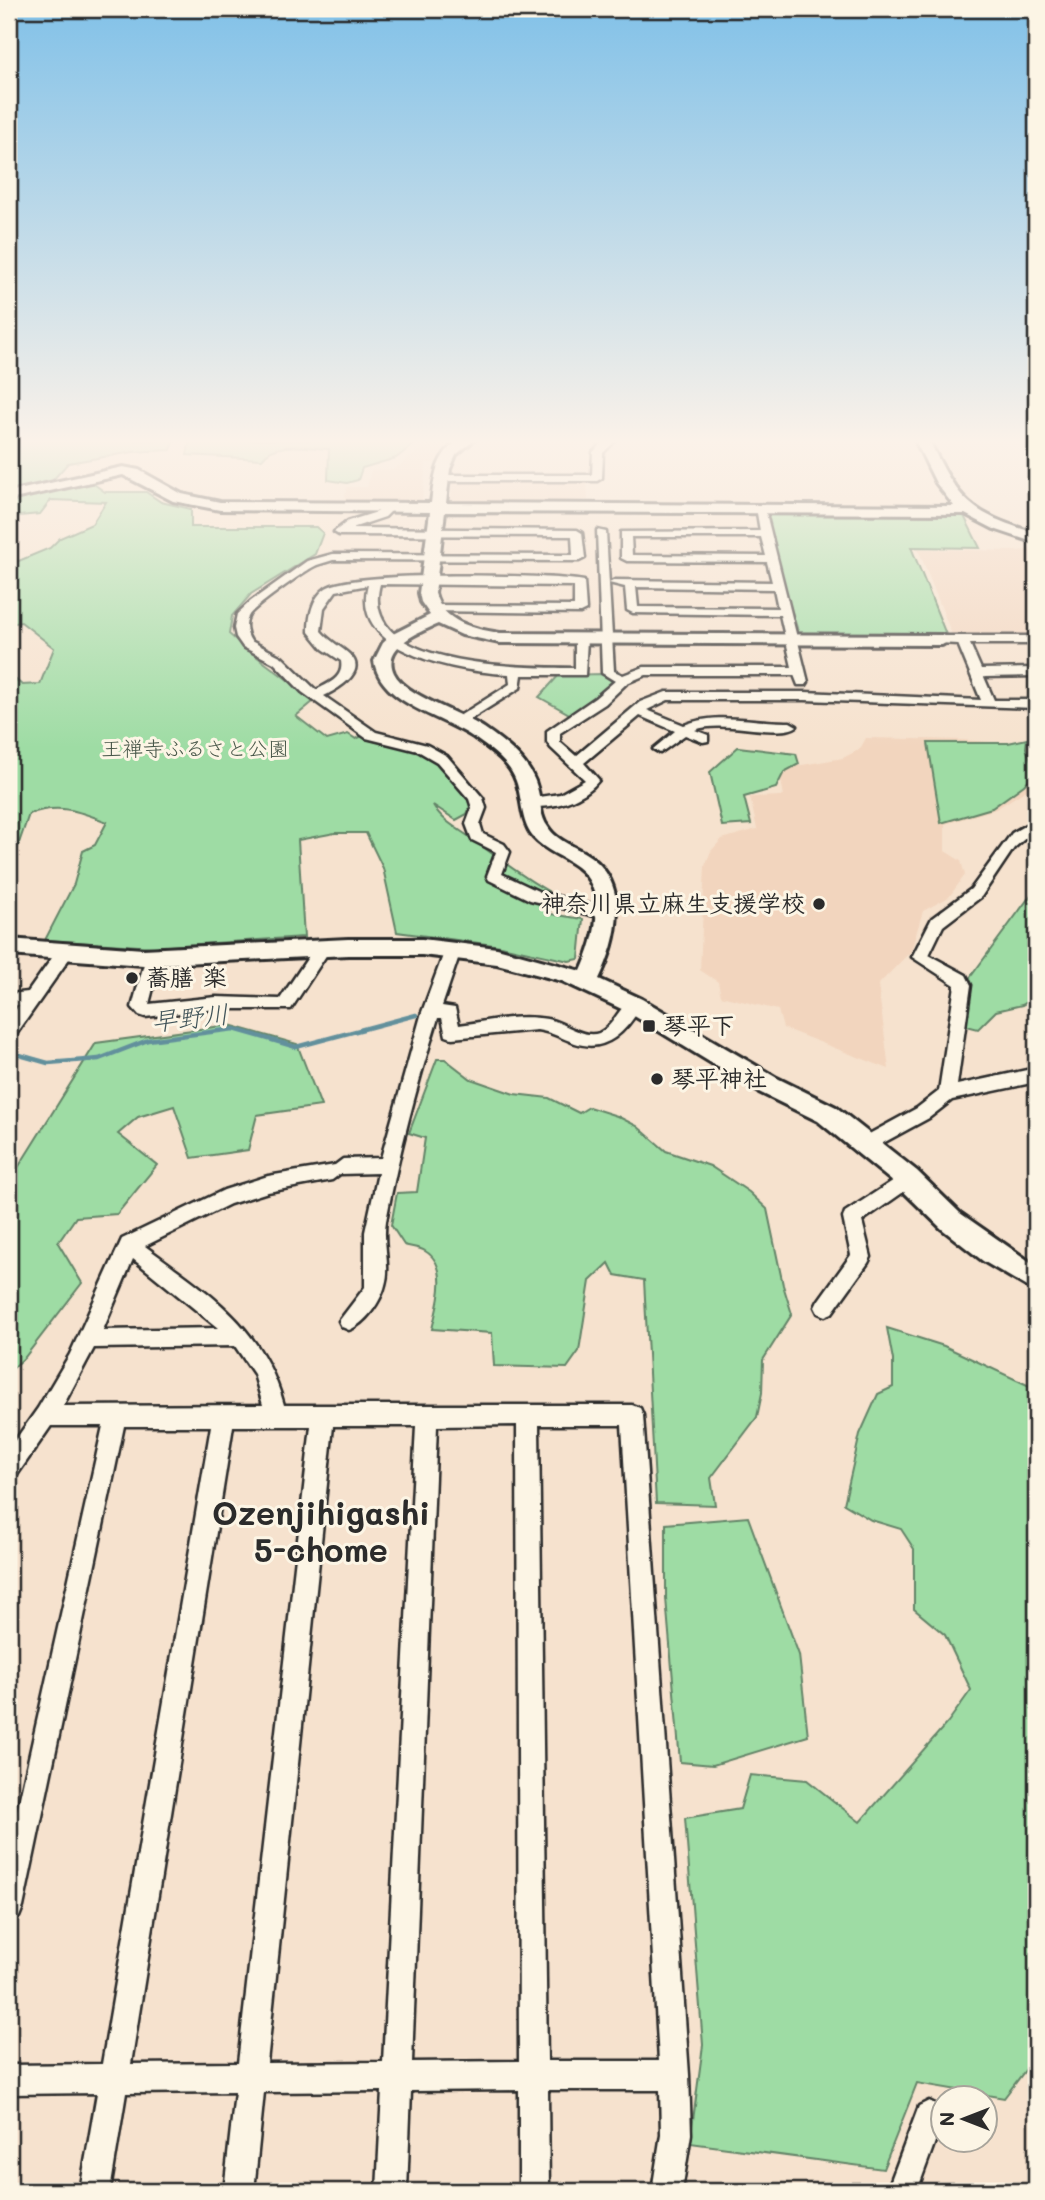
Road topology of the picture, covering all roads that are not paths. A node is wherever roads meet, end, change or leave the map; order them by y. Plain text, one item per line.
1 (346, 543) edge
2 (433, 543) edge
3 (578, 543) edge
4 (601, 543) edge
5 (626, 543) edge
6 (768, 543) edge
7 (334, 544) junction
8 (432, 556) junction
9 (772, 559) junction
10 (428, 581) junction
11 (374, 582) junction
12 (615, 583) dead end
13 (630, 584) junction
14 (779, 586) junction
15 (785, 612) junction
16 (436, 613) junction
17 (581, 639) junction
18 (397, 640) junction
19 (606, 640) junction
20 (792, 640) junction
21 (942, 640) joint
22 (963, 640) junction
23 (1036, 640) edge
24 (515, 670) junction
25 (799, 671) junction
26 (1036, 672) edge
27 (976, 673) junction
28 (623, 680) junction
29 (317, 695) junction
30 (805, 696) junction
31 (989, 704) junction
32 (1036, 705) edge
33 (638, 711) junction
34 (461, 721) junction
35 (790, 726) dead end
36 (685, 730) junction
37 (703, 738) dead end
38 (660, 749) dead end
39 (578, 762) junction
40 (531, 802) junction
41 (1036, 823) edge
42 (607, 914) junction
43 (9, 947) edge
44 (323, 948) junction
45 (453, 950) junction
46 (65, 952) junction
47 (153, 957) junction
48 (587, 981) junction
49 (33, 998) junction
50 (9, 1000) edge
51 (635, 1005) junction
52 (430, 1012) junction
53 (9, 1032) edge
54 (1036, 1075) edge
55 (947, 1094) junction
56 (866, 1144) junction
57 (389, 1165) junction
58 (908, 1179) junction
59 (129, 1245) junction
60 (1036, 1280) edge
61 (825, 1307) dead end
62 (349, 1321) dead end
63 (238, 1337) junction
64 (90, 1339) junction
65 (116, 1415) junction
66 (223, 1415) junction
67 (276, 1415) junction
68 (323, 1415) junction
69 (428, 1415) junction
70 (528, 1415) junction
71 (45, 1416) junction
72 (9, 1467) edge
73 (9, 1908) edge
74 (674, 2075) junction
75 (398, 2077) junction
76 (534, 2077) junction
77 (113, 2078) junction
78 (251, 2078) junction
79 (9, 2079) edge
80 (929, 2116) dead end
81 (94, 2191) edge
82 (239, 2191) edge
83 (393, 2191) edge
84 (534, 2191) edge
85 (667, 2191) edge
86 (902, 2191) edge

1 - 7 street
2 - 8 street
3 - 8 street
4 - 19 street
5 - 9 street
6 - 9 street
7 - 8 street
7 - 29 street
8 - 10 street
9 - 14 street
10 - 11 street
10 - 16 street
10 - 16 street
11 - 18 street
11 - 29 street
12 - 13 street
13 - 14 street
13 - 15 street
14 - 15 street
15 - 20 street
16 - 17 street
16 - 18 street
17 - 19 street
17 - 24 street
18 - 24 street
18 - 34 street
19 - 20 street
19 - 28 street
20 - 21 street
20 - 25 street
21 - 22 street
22 - 23 street
22 - 27 street
24 - 34 street
25 - 28 street
25 - 30 street
26 - 27 street
27 - 31 street
28 - 39 street
29 - 42 street
30 - 31 street
30 - 33 street
31 - 32 street
33 - 36 street
33 - 39 street
34 - 40 street
35 - 36 street
36 - 37 street
36 - 38 street
39 - 40 street
40 - 42 street
41 - 55 street
42 - 48 street
43 - 46 street
44 - 45 street
44 - 47 street
44 - 47 street
45 - 48 street
45 - 52 street
46 - 47 street
46 - 49 street
48 - 51 street
49 - 50 street
49 - 53 street
51 - 52 street
51 - 56 street
52 - 57 street
54 - 55 street
55 - 56 street
56 - 58 street
57 - 59 street
57 - 62 street
58 - 60 street
58 - 61 street
59 - 63 street
59 - 64 street
63 - 64 street
63 - 67 street
64 - 71 street
65 - 66 street
65 - 71 street
65 - 73 street
66 - 67 street
66 - 77 street
67 - 68 street
68 - 69 street
68 - 78 street
69 - 70 street
69 - 75 street
70 - 74 street
70 - 76 street
71 - 72 street
74 - 76 street
74 - 85 street
75 - 76 street
75 - 78 street
75 - 83 street
76 - 84 street
77 - 78 street
77 - 79 street
77 - 81 street
78 - 82 street
80 - 86 street

